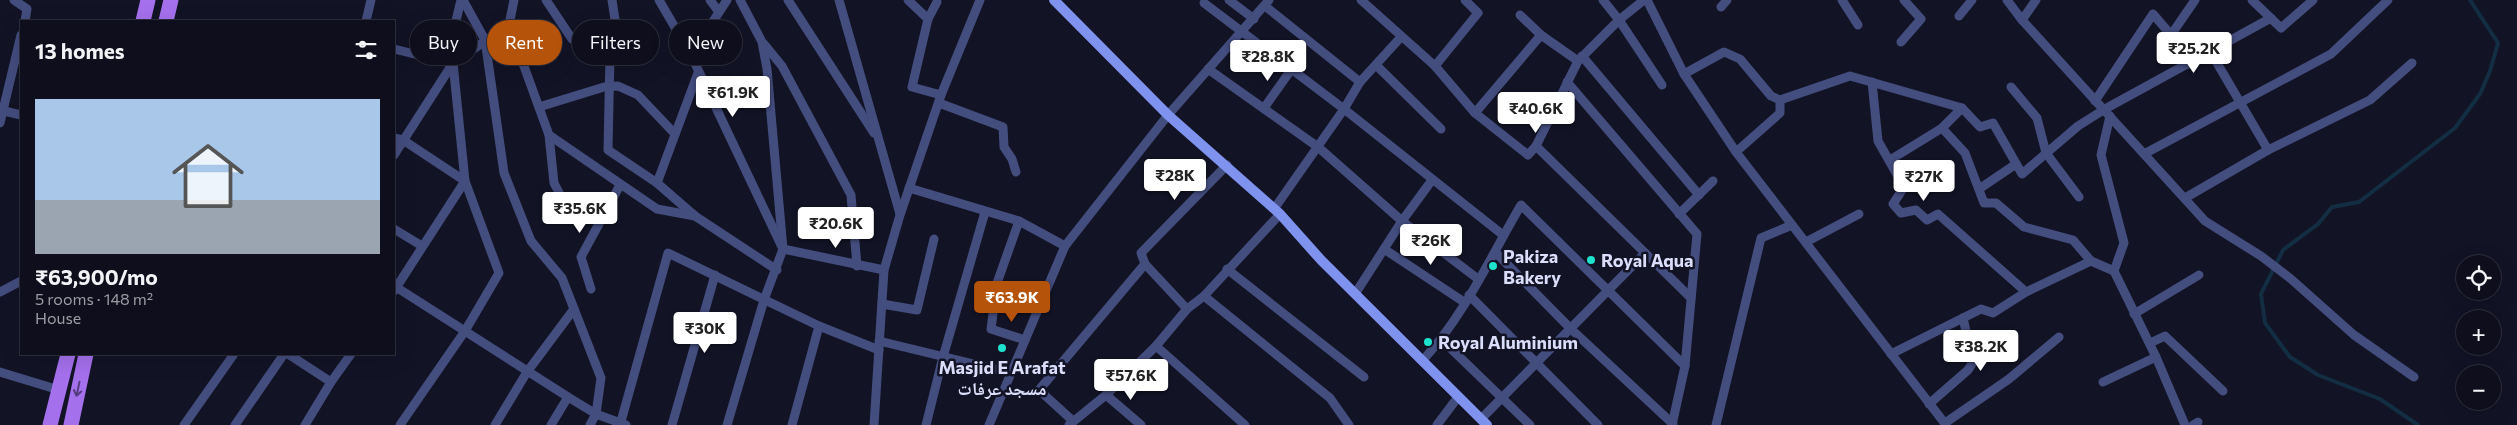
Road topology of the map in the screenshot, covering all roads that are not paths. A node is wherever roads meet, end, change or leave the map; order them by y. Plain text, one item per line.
1 (14, 0) edge
2 (148, 0) edge
3 (171, 0) edge
4 (371, 0) edge
5 (462, 0) edge
6 (514, 0) edge
7 (546, 0) edge
8 (612, 0) edge
9 (659, 0) edge
10 (710, 0) edge
11 (727, 0) edge
12 (740, 0) edge
13 (788, 0) edge
14 (839, 0) edge
15 (908, 0) edge
16 (980, 0) edge
17 (1054, 0) edge
18 (1229, 0) edge
19 (1360, 0) edge
20 (1465, 0) edge
21 (1603, 0) edge
22 (1645, 0) edge
23 (1727, 0) edge
24 (1842, 0) edge
25 (1904, 0) edge
26 (1972, 0) edge
27 (2006, 0) edge
28 (2036, 0) edge
29 (2195, 0) edge
30 (2252, 0) edge
31 (2313, 0) edge
32 (2388, 0) edge
33 (938, 2) dead end
34 (1204, 3) dead end
35 (1267, 3) edge
36 (1721, 7) dead end
37 (719, 12) junction
38 (1520, 15) dead end
39 (1959, 16) dead end
40 (2271, 18) junction
41 (928, 19) junction
42 (1254, 19) junction
43 (25, 20) edge
44 (143, 20) edge
45 (166, 20) edge
46 (366, 20) edge
47 (458, 20) edge
48 (510, 20) edge
49 (671, 20) edge
50 (714, 20) edge
51 (1619, 20) junction
52 (2022, 20) junction
53 (1858, 25) dead end
54 (1242, 33) junction
55 (1541, 35) junction
56 (2171, 35) junction
57 (1401, 37) junction
58 (20, 39) edge
59 (572, 39) dead end
60 (485, 40) junction
61 (762, 42) junction
62 (1901, 42) dead end
63 (477, 45) edge
64 (395, 49) edge
65 (2210, 50) junction
66 (410, 53) edge
67 (1580, 59) junction
68 (2412, 63) dead end
69 (2188, 64) junction
70 (449, 65) edge
71 (450, 65) edge
72 (524, 65) edge
73 (695, 65) edge
74 (1376, 65) junction
75 (1436, 66) junction
76 (1208, 68) junction
77 (1291, 70) junction
78 (698, 73) junction
79 (1684, 74) junction
80 (1360, 82) junction
81 (1567, 82) junction
82 (1872, 82) junction
83 (1662, 85) dead end
84 (610, 86) junction
85 (2011, 87) dead end
86 (940, 99) junction
87 (1780, 100) junction
88 (2241, 100) junction
89 (2095, 101) junction
90 (539, 107) junction
91 (1264, 108) junction
92 (1962, 108) junction
93 (1344, 109) junction
94 (2, 110) edge
95 (1474, 113) junction
96 (2107, 113) junction
97 (20, 115) edge
98 (1168, 115) junction
99 (0, 123) edge
100 (1942, 128) junction
101 (1441, 129) dead end
102 (675, 134) junction
103 (549, 135) junction
104 (398, 139) edge
105 (879, 142) junction
106 (1536, 146) junction
107 (1318, 147) junction
108 (2268, 150) junction
109 (1736, 152) junction
110 (2046, 153) junction
111 (2144, 154) junction
112 (1890, 160) junction
113 (2016, 164) junction
114 (1227, 165) junction
115 (1016, 172) dead end
116 (1432, 180) junction
117 (465, 181) junction
118 (1713, 181) dead end
119 (656, 182) junction
120 (620, 185) junction
121 (909, 188) junction
122 (1979, 189) junction
123 (1699, 195) junction
124 (2079, 197) dead end
125 (2185, 198) junction
126 (563, 200) dead end
127 (1277, 211) junction
128 (985, 212) junction
129 (900, 214) junction
130 (1680, 214) junction
131 (1859, 214) dead end
132 (696, 216) junction
133 (1402, 221) junction
134 (1019, 222) junction
135 (1792, 225) junction
136 (395, 230) edge
137 (1503, 236) junction
138 (934, 239) dead end
139 (1806, 242) junction
140 (422, 246) junction
141 (1065, 246) junction
142 (783, 249) junction
143 (1384, 249) junction
144 (1496, 253) junction
145 (1646, 254) junction
146 (2091, 261) junction
147 (1145, 264) junction
148 (857, 266) junction
149 (1227, 269) junction
150 (777, 270) junction
151 (884, 270) junction
152 (2114, 271) junction
153 (2198, 275) dead end
154 (715, 276) junction
155 (1478, 279) junction
156 (20, 282) edge
157 (395, 289) edge
158 (592, 289) dead end
159 (1606, 290) junction
160 (0, 292) edge
161 (2026, 292) junction
162 (1355, 294) junction
163 (1204, 296) junction
164 (1467, 298) junction
165 (1692, 298) junction
166 (764, 300) junction
167 (882, 304) junction
168 (574, 309) junction
169 (1187, 309) junction
170 (2134, 314) junction
171 (1964, 318) junction
172 (820, 326) junction
173 (1571, 329) junction
174 (465, 330) junction
175 (2059, 337) dead end
176 (1024, 340) junction
177 (1442, 340) junction
178 (2150, 343) junction
179 (879, 346) junction
180 (1156, 346) junction
181 (1891, 354) junction
182 (68, 355) edge
183 (86, 355) edge
184 (233, 355) edge
185 (283, 355) edge
186 (290, 355) edge
187 (350, 355) edge
188 (943, 357) junction
189 (2156, 357) junction
190 (1423, 360) junction
191 (1536, 363) junction
192 (1685, 366) junction
193 (0, 372) edge
194 (527, 372) junction
195 (1011, 373) junction
196 (2414, 376) dead end
197 (1364, 377) dead end
198 (330, 382) junction
199 (2103, 382) dead end
200 (59, 390) junction
201 (2223, 391) dead end
202 (1106, 395) junction
203 (568, 397) junction
204 (1458, 397) junction
205 (1503, 398) junction
206 (1929, 404) junction
207 (596, 414) junction
208 (1484, 422) edge
209 (1071, 423) edge
210 (622, 424) edge
211 (1672, 424) edge
212 (1946, 424) edge
213 (50, 425) edge
214 (71, 425) edge
215 (184, 425) edge
216 (235, 425) edge
217 (305, 425) edge
218 (400, 425) edge
219 (495, 425) edge
220 (552, 425) edge
221 (590, 425) edge
222 (672, 425) edge
223 (727, 425) edge
224 (792, 425) edge
225 (874, 425) edge
226 (926, 425) edge
227 (989, 425) edge
228 (1141, 425) edge
229 (1245, 425) edge
230 (1349, 425) edge
231 (1437, 425) edge
232 (1530, 425) edge
233 (1598, 425) edge
234 (1716, 425) edge
235 (2186, 425) edge

1 - 43 street
2 - 44 main road
3 - 45 main road
4 - 46 street
5 - 47 street
5 - 60 street
6 - 48 street
7 - 59 street
8 - 84 street
9 - 49 street
10 - 37 street
11 - 37 street
12 - 61 street
13 - 105 street
14 - 105 street
15 - 41 street
16 - 86 street
17 - 98 main road
18 - 42 street
19 - 57 street
20 - 75 street
21 - 51 street
22 - 51 street
22 - 79 street
23 - 36 street
24 - 53 street
25 - 62 street
26 - 39 street
27 - 52 street
28 - 52 street
29 - 56 street
30 - 40 street
31 - 40 street
32 - 88 street
33 - 41 street
34 - 54 street
35 - 42 street
35 - 80 street
37 - 50 street
38 - 55 street
40 - 65 street
41 - 86 street
42 - 54 street
51 - 67 street
51 - 83 street
52 - 89 street
54 - 76 street
54 - 77 street
55 - 67 street
55 - 95 street
56 - 69 street
56 - 89 street
57 - 74 street
57 - 75 street
58 - 94 street
60 - 63 street
60 - 168 street
61 - 142 street
61 - 148 street
64 - 66 street
65 - 69 street
65 - 88 street
67 - 81 street
67 - 123 street
68 - 108 street
69 - 96 street
70 - 104 street
71 - 117 street
72 - 90 street
73 - 78 street
74 - 80 street
74 - 101 street
75 - 95 street
76 - 91 street
76 - 98 street
77 - 91 street
77 - 93 street
78 - 102 street
78 - 142 street
79 - 87 street
79 - 109 street
80 - 93 street
81 - 106 street
81 - 130 street
82 - 87 street
82 - 92 street
82 - 112 street
84 - 90 street
84 - 102 street
84 - 119 street
85 - 110 street
86 - 115 street
86 - 121 street
87 - 109 street
88 - 108 street
88 - 111 street
89 - 96 street
90 - 103 street
91 - 107 street
92 - 100 street
92 - 113 street
93 - 107 street
93 - 116 street
94 - 97 street
94 - 99 street
95 - 106 street
96 - 110 street
96 - 111 street
96 - 152 street
98 - 114 main road
98 - 141 street
100 - 112 street
100 - 122 street
102 - 119 street
103 - 120 street
103 - 126 street
104 - 117 street
105 - 129 street
106 - 145 street
107 - 127 street
107 - 133 street
108 - 125 street
109 - 135 street
110 - 113 street
110 - 124 street
111 - 125 street
112 - 161 street
113 - 122 street
114 - 127 main road
114 - 147 street
116 - 133 street
116 - 137 street
117 - 140 street
117 - 174 street
118 - 123 street
119 - 132 street
120 - 132 street
120 - 158 street
121 - 128 street
121 - 129 street
122 - 146 street
123 - 130 street
125 - 196 street
127 - 149 street
127 - 162 main road
128 - 134 street
128 - 188 street
129 - 151 street
130 - 165 street
131 - 139 street
132 - 150 street
133 - 143 street
133 - 155 street
134 - 141 street
134 - 176 street
135 - 139 street
135 - 234 street
136 - 140 street
137 - 144 street
137 - 159 street
138 - 167 street
139 - 181 street
140 - 157 street
141 - 176 street
142 - 148 street
142 - 150 street
143 - 162 street
143 - 164 street
144 - 155 street
144 - 173 street
145 - 159 street
145 - 165 street
146 - 152 street
146 - 161 street
147 - 169 street
147 - 209 street
148 - 151 street
149 - 163 street
149 - 197 street
150 - 166 street
151 - 167 street
152 - 170 street
153 - 170 street
154 - 166 street
154 - 210 street
154 - 222 street
155 - 164 street
156 - 160 street
157 - 174 street
159 - 173 street
159 - 192 street
161 - 171 street
162 - 190 main road
163 - 169 street
163 - 230 street
164 - 177 street
164 - 191 street
165 - 192 street
166 - 172 street
166 - 223 street
167 - 179 street
168 - 194 street
168 - 207 street
169 - 180 street
170 - 178 street
171 - 181 street
171 - 206 street
172 - 179 street
172 - 224 street
173 - 191 street
173 - 211 street
174 - 194 street
174 - 218 street
175 - 212 street
176 - 195 street
177 - 190 street
177 - 205 street
178 - 189 street
178 - 201 street
179 - 188 street
179 - 225 street
180 - 202 street
180 - 229 street
181 - 206 street
182 - 200 main road
183 -> 214 main road
184 - 215 street
185 - 216 street
186 - 198 street
187 - 198 street
188 - 195 street
188 - 226 street
189 - 199 street
189 - 235 street
190 - 204 main road
191 - 205 street
191 - 233 street
192 - 211 street
193 - 200 street
194 - 203 street
194 - 219 street
195 - 227 street
198 - 217 street
200 - 213 main road
202 - 209 street
202 - 228 street
203 - 207 street
203 - 220 street
204 - 208 main road
204 - 231 street
205 - 208 street
205 - 232 street
206 - 212 street
207 - 210 street
207 - 221 street

